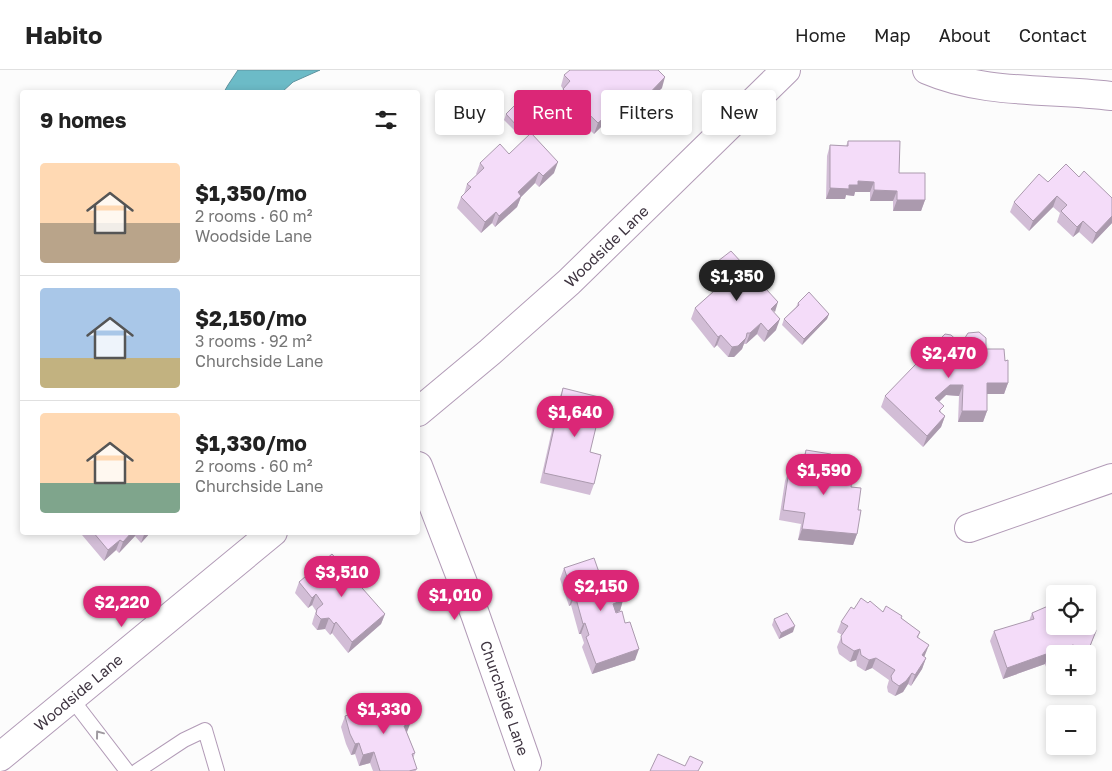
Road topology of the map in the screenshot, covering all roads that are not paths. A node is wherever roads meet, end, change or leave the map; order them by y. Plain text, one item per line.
1 (786, 70) edge
2 (927, 70) edge
3 (1112, 96) edge
4 (420, 410) edge
5 (420, 471) edge
6 (1112, 478) edge
7 (969, 528) dead end
8 (269, 535) edge
9 (71, 698) junction
10 (0, 757) edge
11 (527, 763) dead end
12 (127, 771) edge
13 (137, 771) edge
14 (217, 771) edge

1 - 4 street, Woodside Lane
2 - 3 street
5 - 11 street, Churchside Lane
6 - 7 street
8 - 9 street, Woodside Lane
9 - 10 street, Woodside Lane
12 -> 9 lane
13 - 14 lane

